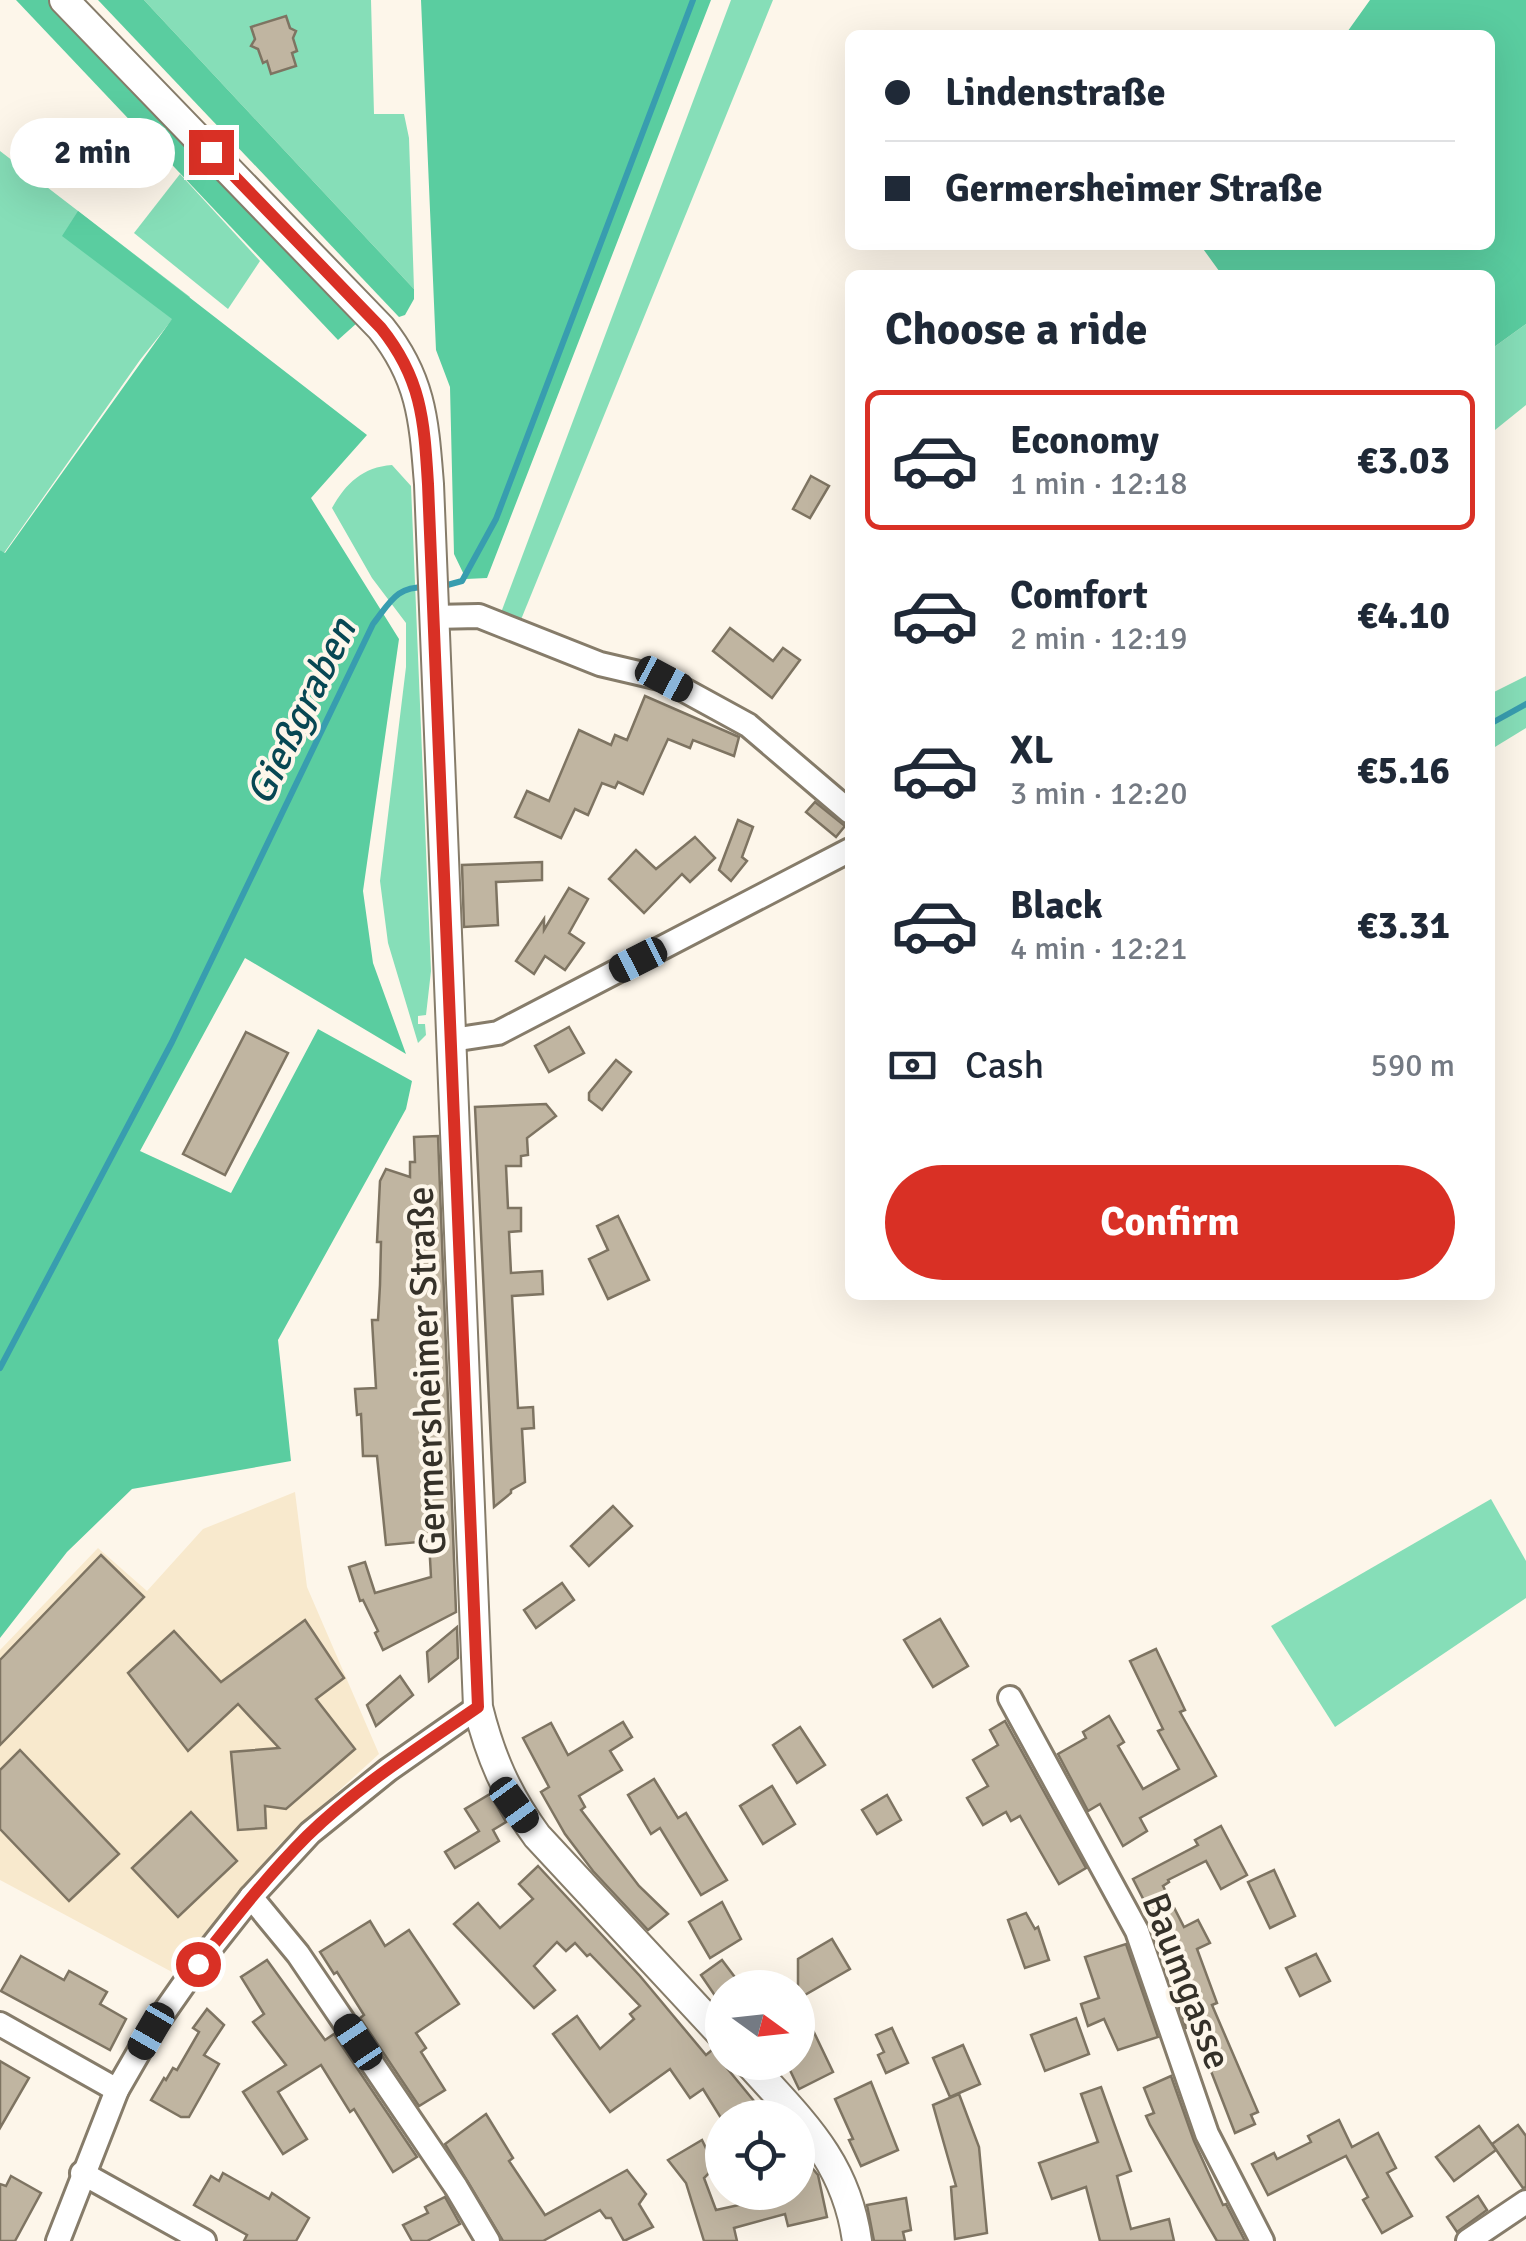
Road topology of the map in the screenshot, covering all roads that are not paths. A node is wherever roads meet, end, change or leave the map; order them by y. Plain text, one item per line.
1 (64, 0) edge
2 (433, 611) junction
3 (845, 808) edge
4 (845, 853) edge
5 (452, 1040) junction
6 (1010, 1698) dead end
7 (478, 1707) junction
8 (251, 1897) junction
9 (705, 2017) edge
10 (0, 2024) edge
11 (764, 2080) edge
12 (117, 2090) junction
13 (82, 2173) junction
14 (1526, 2202) edge
15 (58, 2241) edge
16 (204, 2241) edge
17 (488, 2241) edge
18 (856, 2241) edge
19 (1262, 2241) edge
20 (1468, 2241) edge

1 - 2 street, Germersheimer Straße
2 - 3 street
2 - 5 street, Germersheimer Straße
4 - 5 street
5 - 7 street, Germersheimer Straße
6 - 19 street, Baumgasse
7 - 8 street
7 - 9 street, Germersheimer Straße
8 - 12 street
8 - 17 street
10 - 12 street
11 - 18 street
12 - 13 street
13 - 15 street
13 - 16 street
14 - 20 street

